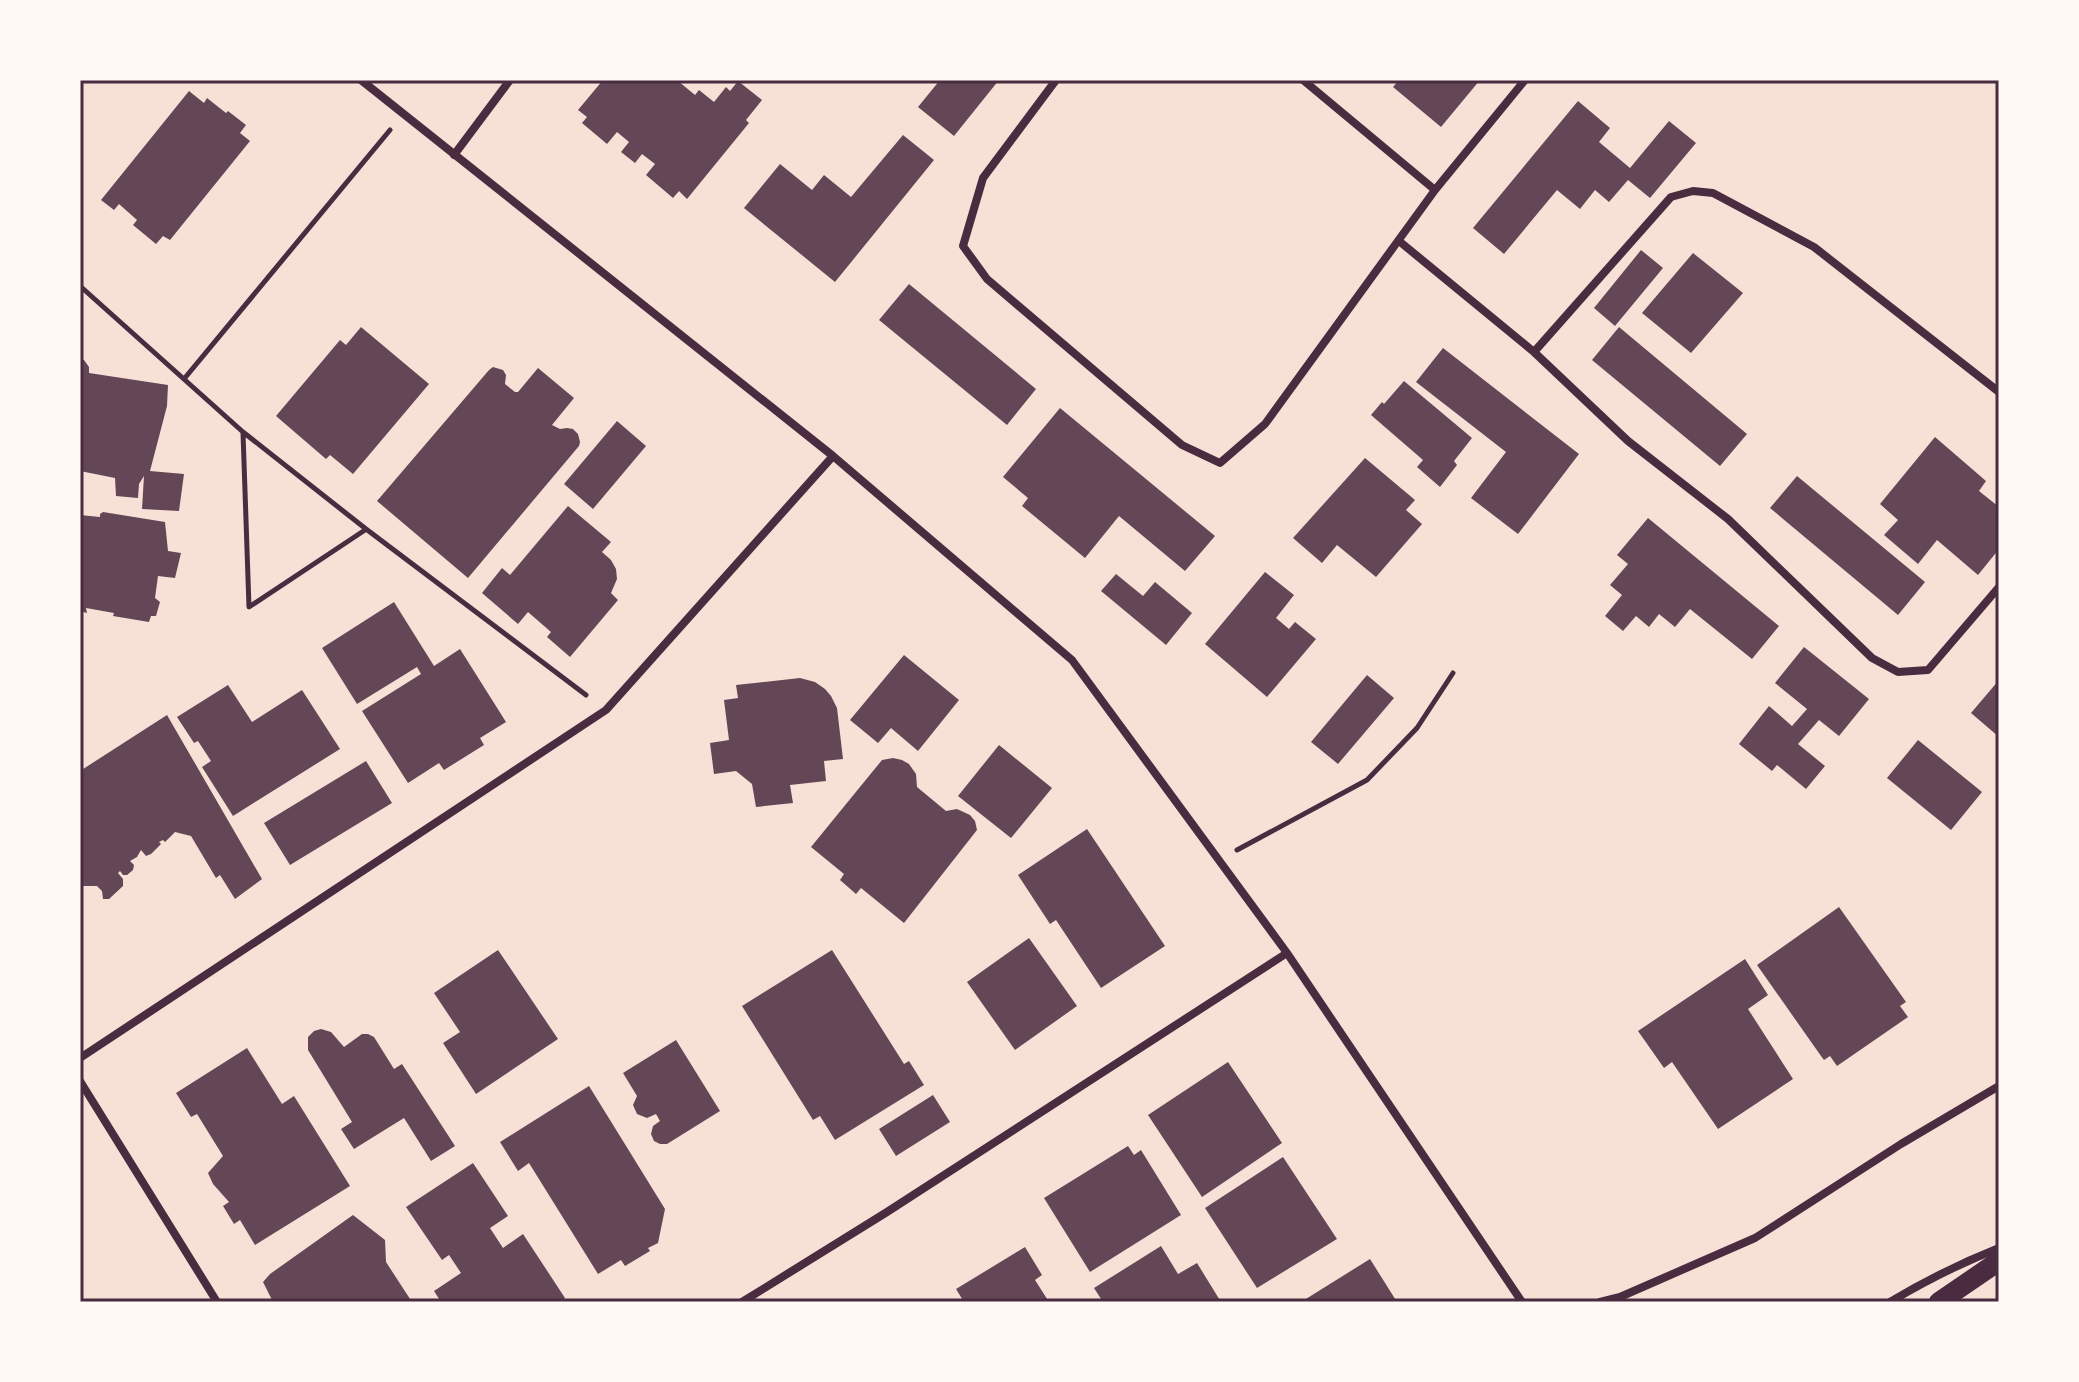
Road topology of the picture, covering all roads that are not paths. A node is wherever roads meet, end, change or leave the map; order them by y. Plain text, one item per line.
1 (361, 80) edge
2 (510, 80) edge
3 (1056, 80) edge
4 (1303, 80) edge
5 (1525, 80) edge
6 (454, 155) junction
7 (1435, 190) junction
8 (1399, 241) junction
9 (1534, 352) junction
10 (1999, 392) edge
11 (833, 456) junction
12 (1999, 587) edge
13 (1287, 953) junction
14 (80, 1058) edge
15 (80, 1081) edge
16 (1999, 1086) edge
17 (1999, 1248) edge
18 (1999, 1261) edge
19 (217, 1302) edge
20 (742, 1302) edge
21 (1522, 1302) edge
22 (1600, 1302) edge
23 (1890, 1302) edge
24 (1939, 1302) edge

1 - 6 street
2 - 6 street
3 - 8 street
4 - 7 street
5 - 7 street
6 - 11 street
7 - 8 street
8 - 9 street
9 - 10 street
9 - 12 street
11 - 13 street
11 - 14 street
13 - 20 street
13 - 21 street
15 - 19 street
16 - 22 street
17 - 23 street
18 - 24 main road

